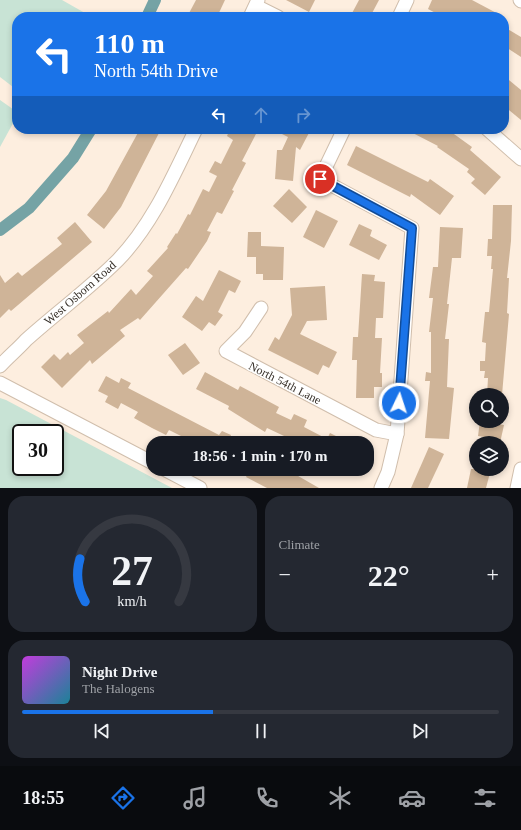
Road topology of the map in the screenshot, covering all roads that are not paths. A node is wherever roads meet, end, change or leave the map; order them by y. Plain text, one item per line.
1 (407, 0) edge
2 (255, 8) edge
3 (265, 12) edge
4 (401, 12) edge
5 (194, 134) edge
6 (342, 134) edge
7 (493, 134) edge
8 (521, 159) edge
9 (261, 308) dead end
10 (0, 366) edge
11 (0, 383) edge
12 (397, 434) junction
13 (146, 459) edge
14 (521, 469) edge
15 (177, 476) edge
16 (200, 488) edge
17 (382, 488) edge
18 (517, 488) edge

1 - 4 street
2 - 3 street
5 - 10 street, West Osborn Road
6 - 12 street
7 - 8 street
9 - 12 street, North 54th Lane
11 - 13 street
12 - 17 street
14 - 18 street
15 - 16 street

